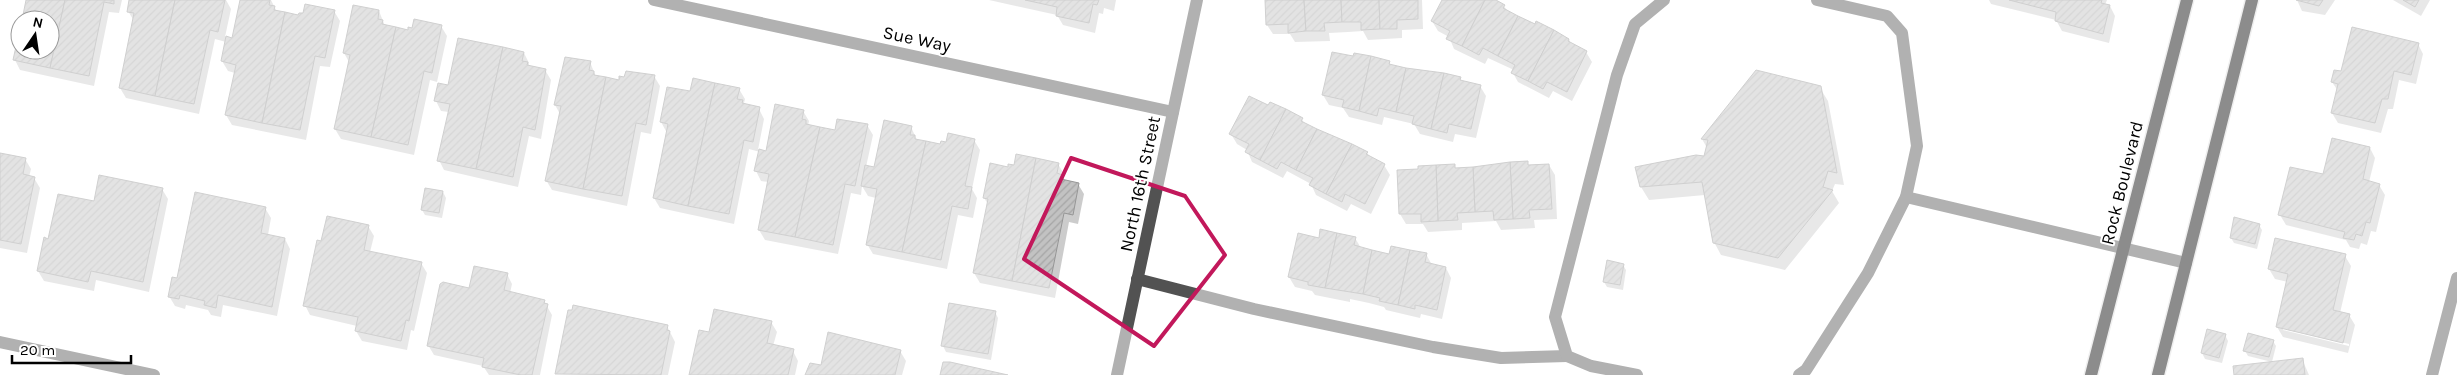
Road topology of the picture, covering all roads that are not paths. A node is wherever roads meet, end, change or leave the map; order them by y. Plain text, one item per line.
1 (654, 0) edge
2 (1197, 0) edge
3 (1664, 0) edge
4 (1817, 0) edge
5 (2187, 0) edge
6 (2252, 0) edge
7 (1173, 112) junction
8 (1906, 197) junction
9 (2123, 249) junction
10 (2186, 263) junction
11 (2457, 278) edge
12 (1137, 280) junction
13 (0, 342) edge
14 (1567, 356) junction
15 (154, 375) edge
16 (1116, 375) edge
17 (1637, 375) edge
18 (1800, 375) edge
19 (2091, 375) edge
20 (2158, 375) edge
21 (2432, 375) edge

1 - 7 street, Sue Way
2 - 7 street, North 16th Street
3 - 14 street
4 - 8 street
5 - 9 main road, Rock Boulevard
6 - 10 main road
7 - 12 street, North 16th Street
8 - 9 street
8 - 18 street
9 - 10 street
9 - 19 main road, Rock Boulevard
10 - 20 main road
11 - 21 street
12 - 14 street
12 - 16 street, North 16th Street
13 - 15 street
14 - 17 street

